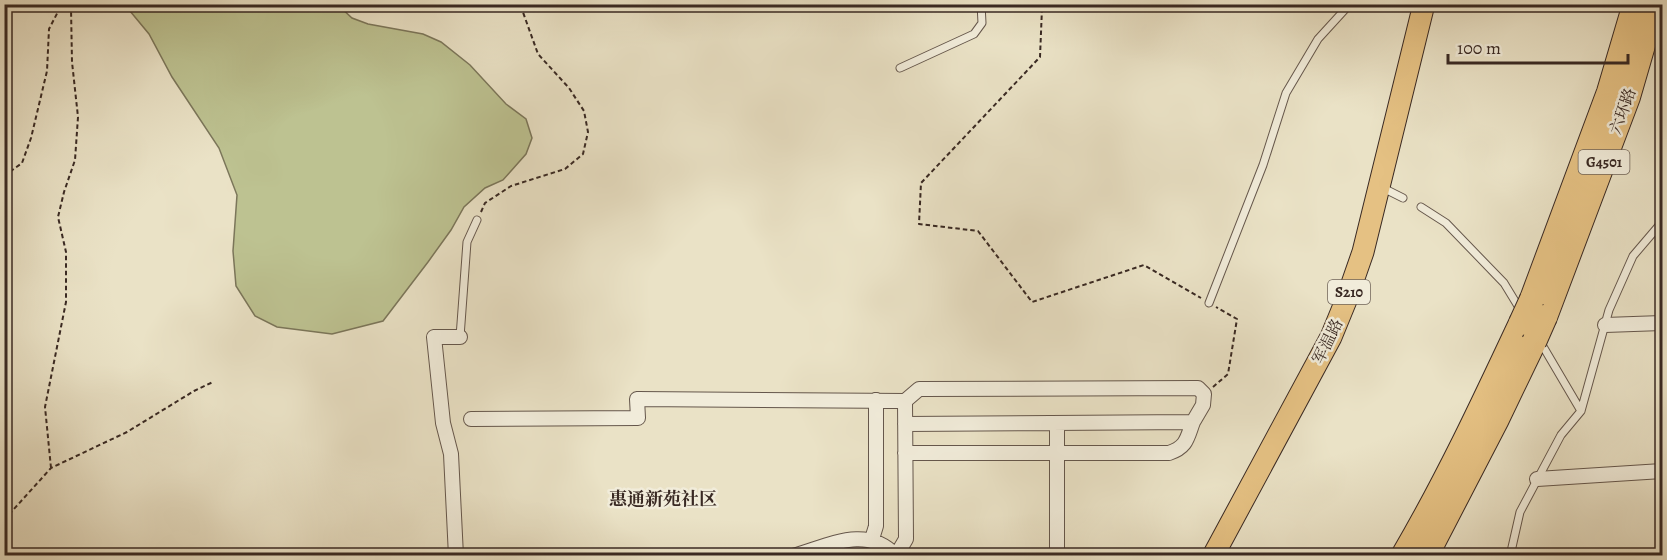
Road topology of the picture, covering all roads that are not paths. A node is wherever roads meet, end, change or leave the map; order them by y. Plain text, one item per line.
1 (981, 4) edge
2 (1350, 4) edge
3 (1424, 4) edge
4 (1635, 4) edge
5 (1655, 4) edge
6 (900, 68) dead end
7 (1378, 186) junction
8 (1403, 198) dead end
9 (1420, 207) dead end
10 (477, 220) road end
11 (1662, 222) edge
12 (1209, 303) road end
13 (1532, 323) junction
14 (1662, 323) edge
15 (1605, 326) junction
16 (460, 337) joint
17 (876, 400) junction
18 (905, 401) junction
19 (1581, 411) junction
20 (471, 419) dead end
21 (1192, 422) junction
22 (1057, 423) junction
23 (905, 424) junction
24 (905, 453) junction
25 (1057, 453) junction
26 (1662, 471) edge
27 (1538, 479) junction
28 (872, 539) junction
29 (456, 555) edge
30 (793, 555) edge
31 (896, 555) edge
32 (1057, 555) edge
33 (1213, 555) edge
34 (1403, 555) edge
35 (1426, 555) edge
36 (1510, 555) edge

1 - 6 lane
2 - 12 lane
3 - 7 main road, 军温路 / S210
4 - 13 highway, 六环路 / G4501
5 - 13 highway, 六环路 / G4501
7 - 8 lane
7 - 33 main road, 军温路 / S210
9 - 13 lane
10 - 16 lane
11 - 15 lane
13 - 19 lane
13 - 34 highway, 六环路 / G4501
13 - 35 highway, 六环路 / G4501
14 - 15 street
15 - 19 lane
16 - 29 street
17 - 18 street
17 - 20 street
17 - 28 street
18 - 21 street
18 - 23 street
19 - 27 lane
21 - 22 street
21 - 25 street
22 - 23 street
22 - 25 street
23 - 24 street
24 - 25 street
24 - 31 street
25 - 32 street
26 - 27 street
27 - 36 lane
28 - 30 street
28 - 31 street

